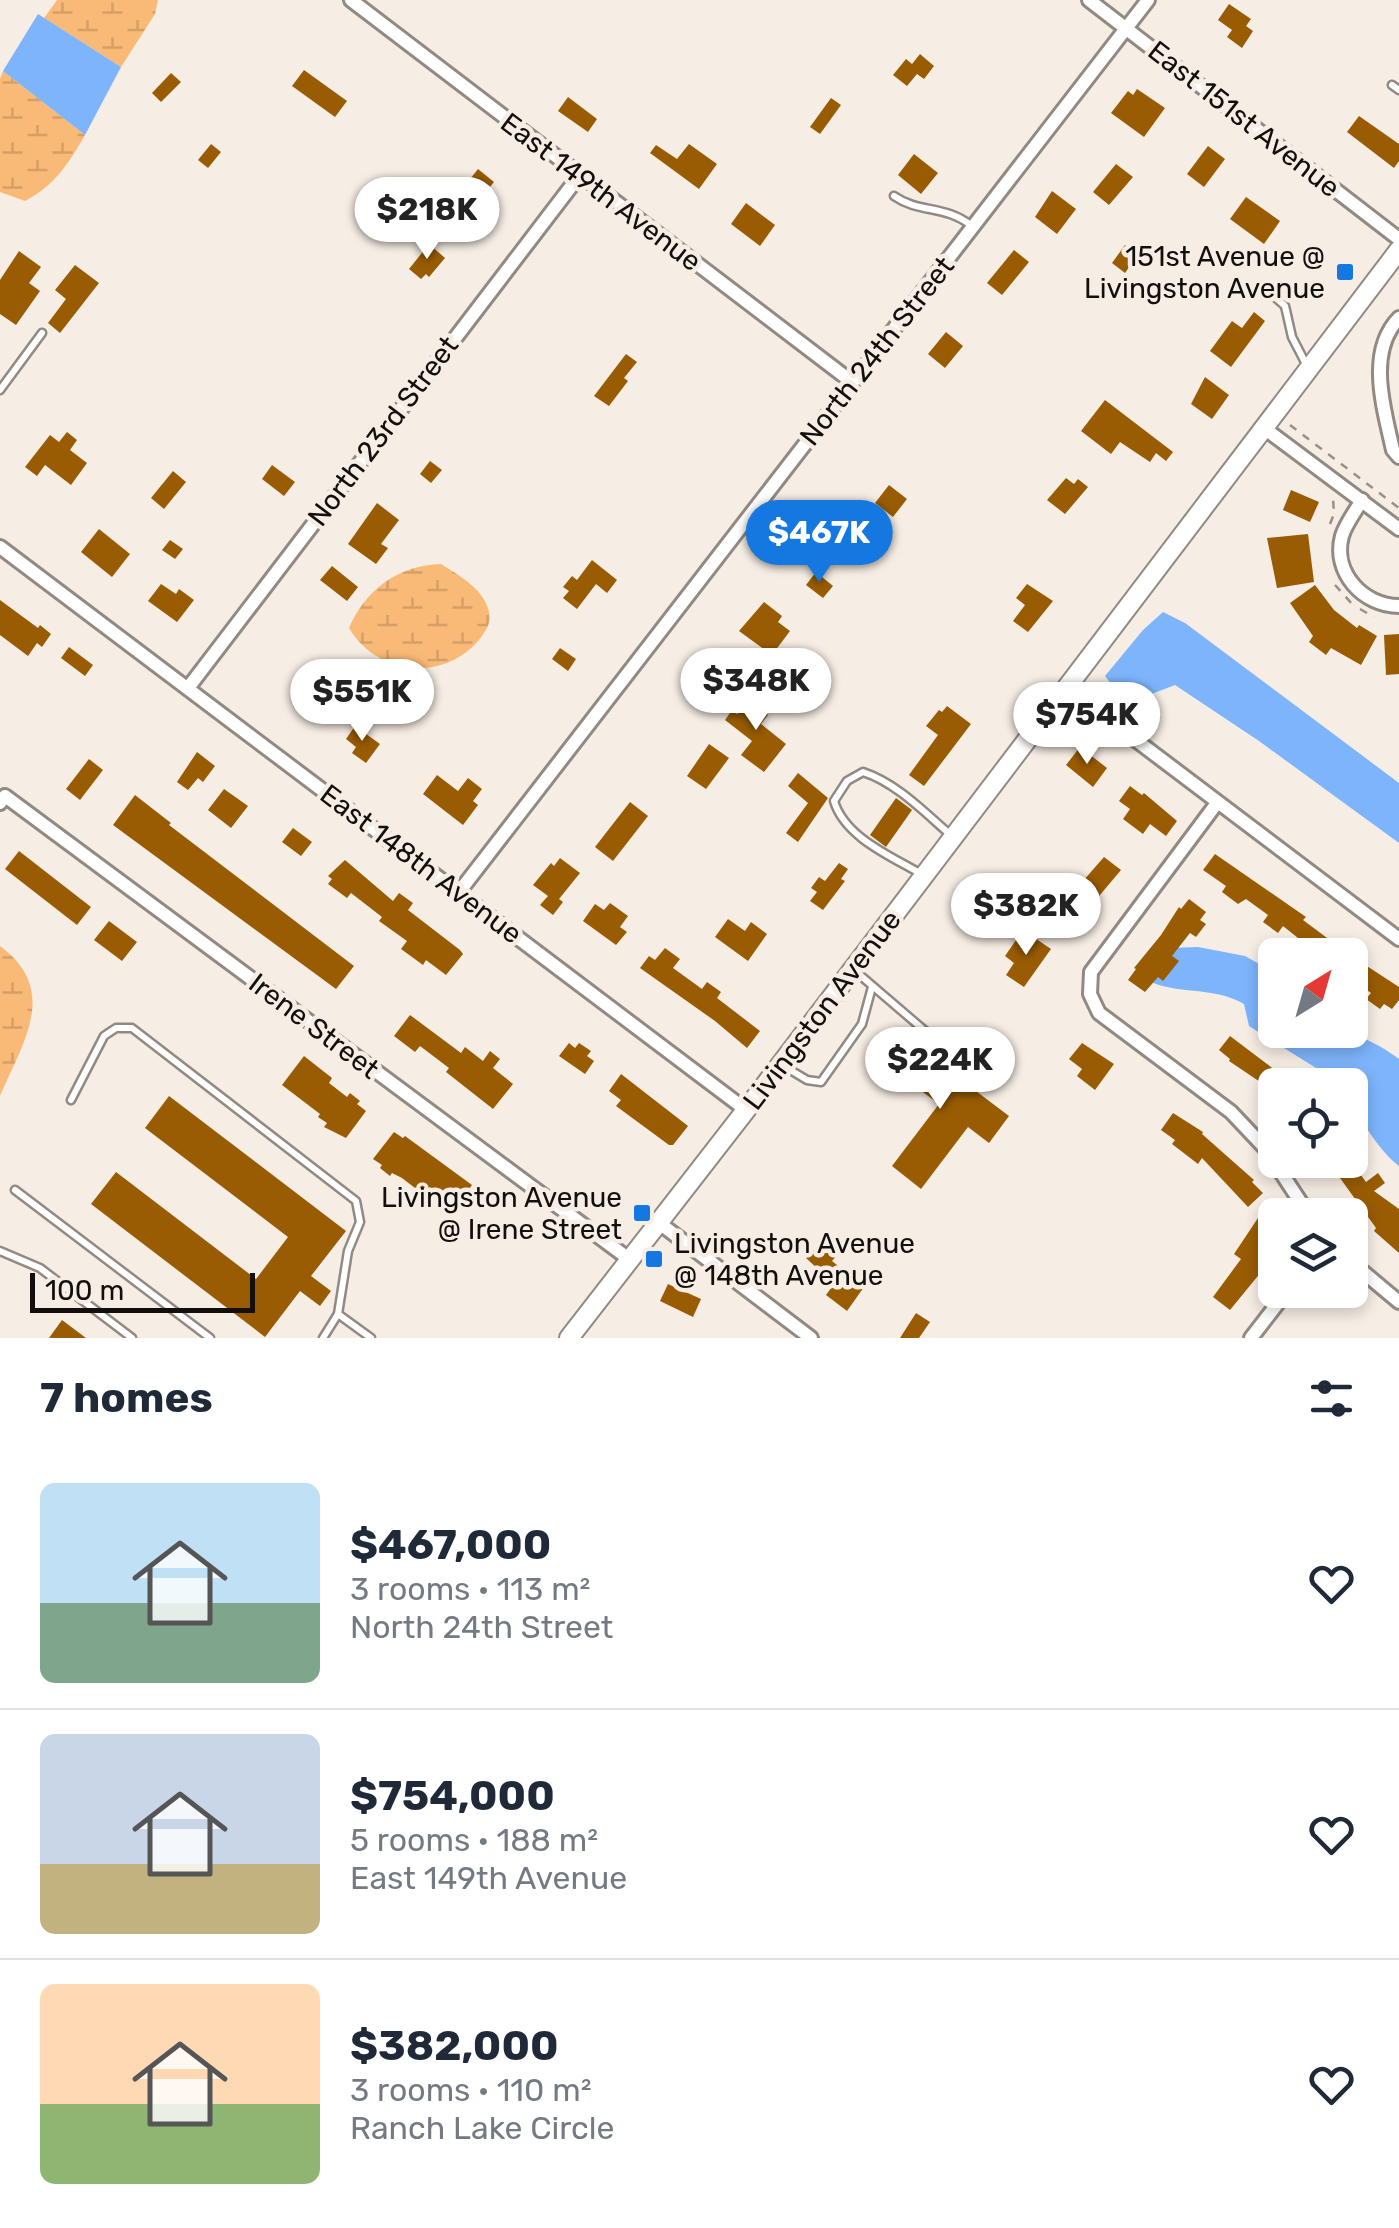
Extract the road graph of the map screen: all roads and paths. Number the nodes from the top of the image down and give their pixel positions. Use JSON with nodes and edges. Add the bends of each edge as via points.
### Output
{"nodes":[{"id":1,"x":351,"y":0,"type":"edge"},
{"id":2,"x":1089,"y":0,"type":"edge"},
{"id":3,"x":1148,"y":0,"type":"edge"},
{"id":4,"x":1126,"y":28,"type":"junction"},
{"id":5,"x":579,"y":176,"type":"junction"},
{"id":6,"x":894,"y":196,"type":"dead end"},
{"id":7,"x":973,"y":227,"type":"junction"},
{"id":8,"x":1399,"y":239,"type":"edge"},
{"id":9,"x":1399,"y":250,"type":"edge"},
{"id":10,"x":1266,"y":288,"type":"dead end"},
{"id":11,"x":1399,"y":318,"type":"edge"},
{"id":12,"x":42,"y":332,"type":"dead end"},
{"id":13,"x":1308,"y":369,"type":"junction"},
{"id":14,"x":852,"y":382,"type":"junction"},
{"id":15,"x":0,"y":390,"type":"edge"},
{"id":16,"x":1290,"y":425,"type":"dead end"},
{"id":17,"x":1264,"y":428,"type":"junction"},
{"id":18,"x":1399,"y":457,"type":"edge"},
{"id":19,"x":1362,"y":500,"type":"junction"},
{"id":20,"x":1399,"y":508,"type":"edge"},
{"id":21,"x":1399,"y":528,"type":"edge"},
{"id":22,"x":0,"y":548,"type":"edge"},
{"id":23,"x":1399,"y":606,"type":"edge"},
{"id":24,"x":188,"y":688,"type":"junction"},
{"id":25,"x":1067,"y":688,"type":"junction"},
{"id":26,"x":0,"y":802,"type":"edge"},
{"id":27,"x":1217,"y":803,"type":"junction"},
{"id":28,"x":953,"y":838,"type":"junction"},
{"id":29,"x":924,"y":875,"type":"junction"},
{"id":30,"x":459,"y":892,"type":"junction"},
{"id":31,"x":1399,"y":939,"type":"edge"},
{"id":32,"x":853,"y":969,"type":"junction"},
{"id":33,"x":872,"y":986,"type":"junction"},
{"id":34,"x":964,"y":1058,"type":"dead end"},
{"id":35,"x":781,"y":1064,"type":"junction"},
{"id":36,"x":71,"y":1100,"type":"dead end"},
{"id":37,"x":746,"y":1110,"type":"junction"},
{"id":38,"x":15,"y":1190,"type":"dead end"},
{"id":39,"x":1298,"y":1198,"type":"edge"},
{"id":40,"x":658,"y":1222,"type":"junction"},
{"id":41,"x":0,"y":1252,"type":"edge"},
{"id":42,"x":629,"y":1259,"type":"junction"},
{"id":43,"x":1368,"y":1276,"type":"edge"},
{"id":44,"x":1399,"y":1302,"type":"edge"},
{"id":45,"x":1274,"y":1308,"type":"edge"},
{"id":46,"x":338,"y":1314,"type":"junction"},
{"id":47,"x":132,"y":1338,"type":"edge"},
{"id":48,"x":210,"y":1338,"type":"edge"},
{"id":49,"x":323,"y":1338,"type":"edge"},
{"id":50,"x":371,"y":1338,"type":"edge"},
{"id":51,"x":569,"y":1338,"type":"edge"},
{"id":52,"x":812,"y":1338,"type":"edge"},
{"id":53,"x":1252,"y":1338,"type":"edge"}],
"edges":[{"from":1,"to":5,"type":"street","name":"East 149th Avenue"},
{"from":2,"to":4,"type":"street","name":"East 151st Avenue"},
{"from":3,"to":4,"type":"street","name":"North 24th Street"},
{"from":4,"to":7,"type":"street","name":"North 24th Street"},
{"from":4,"to":8,"type":"street","name":"East 151st Avenue"},
{"from":5,"to":14,"type":"street","name":"East 149th Avenue"},
{"from":5,"to":24,"type":"street","name":"North 23rd Street"},
{"from":6,"to":7,"type":"lane","via":[[957,214]]},
{"from":7,"to":14,"type":"street","name":"North 24th Street"},
{"from":9,"to":13,"type":"street","name":"Livingston Avenue"},
{"from":10,"to":13,"type":"lane","via":[[1285,306]]},
{"from":11,"to":18,"type":"street","via":[[1383,350],[1379,386]]},
{"from":12,"to":15,"type":"lane"},
{"from":13,"to":17,"type":"street","name":"Livingston Avenue"},
{"from":14,"to":30,"type":"street","name":"North 24th Street"},
{"from":16,"to":20,"type":"path"},
{"from":17,"to":19,"type":"street"},
{"from":17,"to":25,"type":"street","name":"Livingston Avenue"},
{"from":19,"to":21,"type":"street"},
{"from":19,"to":23,"type":"street","via":[[1341,539],[1343,568],[1360,593]]},
{"from":22,"to":24,"type":"street","name":"East 148th Avenue"},
{"from":24,"to":30,"type":"street","name":"East 148th Avenue"},
{"from":25,"to":27,"type":"street"},
{"from":25,"to":28,"type":"street","name":"Livingston Avenue"},
{"from":26,"to":42,"type":"street","name":"Irene Street","via":[[5,796]]},
{"from":27,"to":31,"type":"street"},
{"from":27,"to":39,"type":"street","via":[[1090,972],[1090,994],[1099,1013],[1230,1112],[1265,1148]]},
{"from":28,"to":29,"type":"street","name":"Livingston Avenue"},
{"from":28,"to":29,"type":"lane","via":[[871,774],[856,775],[838,792],[836,808],[852,830]]},
{"from":29,"to":32,"type":"street","name":"Livingston Avenue"},
{"from":30,"to":37,"type":"street","name":"East 148th Avenue"},
{"from":32,"to":33,"type":"lane"},
{"from":32,"to":35,"type":"street","name":"Livingston Avenue"},
{"from":33,"to":34,"type":"lane"},
{"from":33,"to":35,"type":"lane","via":[[862,1024],[821,1082]]},
{"from":35,"to":37,"type":"street","name":"Livingston Avenue"},
{"from":36,"to":46,"type":"lane","via":[[104,1036],[132,1028],[356,1200],[360,1222]]},
{"from":37,"to":40,"type":"street","name":"Livingston Avenue"},
{"from":38,"to":48,"type":"lane"},
{"from":40,"to":42,"type":"street","name":"Livingston Avenue"},
{"from":40,"to":52,"type":"street"},
{"from":41,"to":47,"type":"lane","via":[[40,1268]]},
{"from":42,"to":51,"type":"street","name":"Livingston Avenue"},
{"from":43,"to":44,"type":"street"},
{"from":45,"to":53,"type":"street"},
{"from":46,"to":49,"type":"lane"},
{"from":46,"to":50,"type":"lane"}]}
